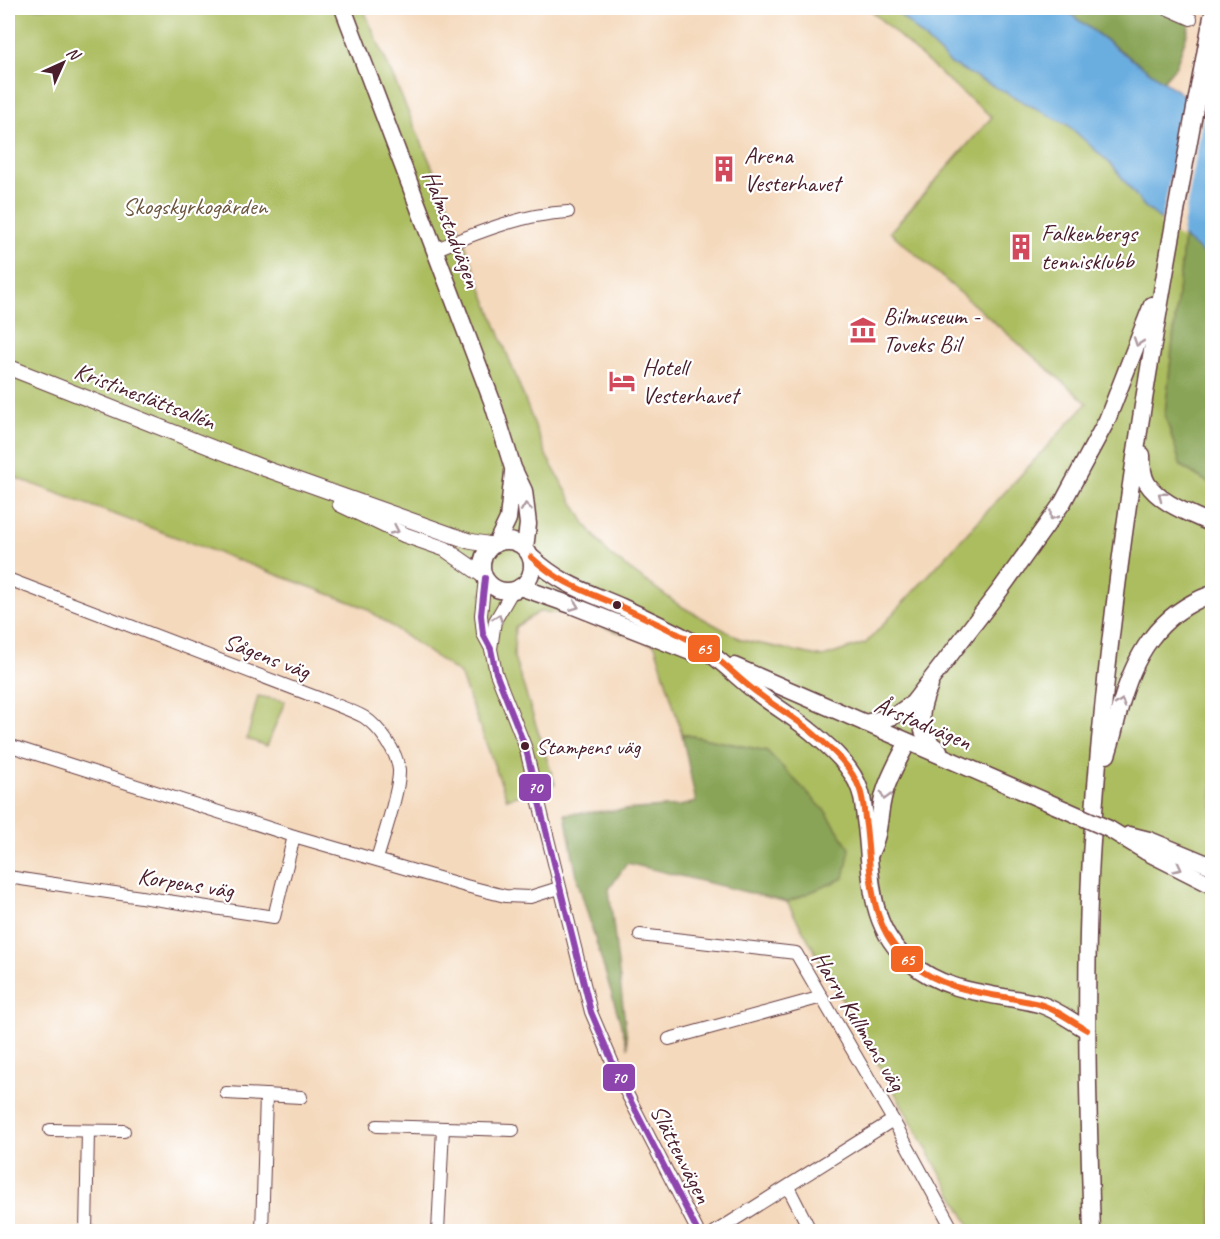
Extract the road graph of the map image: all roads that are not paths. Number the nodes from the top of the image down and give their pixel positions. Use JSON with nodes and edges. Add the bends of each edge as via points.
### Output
{"nodes":[{"id":1,"x":343,"y":8,"type":"edge"},
{"id":2,"x":1166,"y":8,"type":"edge"},
{"id":3,"x":1212,"y":17,"type":"edge"},
{"id":4,"x":1191,"y":19,"type":"dead end"},
{"id":5,"x":568,"y":212,"type":"dead end"},
{"id":6,"x":434,"y":250,"type":"junction"},
{"id":7,"x":1166,"y":259,"type":"junction"},
{"id":8,"x":8,"y":367,"type":"edge"},
{"id":9,"x":1144,"y":405,"type":"junction"},
{"id":10,"x":513,"y":468,"type":"junction"},
{"id":11,"x":266,"y":469,"type":"junction"},
{"id":12,"x":1212,"y":524,"type":"edge"},
{"id":13,"x":494,"y":544,"type":"junction"},
{"id":14,"x":528,"y":553,"type":"junction"},
{"id":15,"x":484,"y":577,"type":"junction"},
{"id":16,"x":8,"y":579,"type":"edge"},
{"id":17,"x":516,"y":589,"type":"junction"},
{"id":18,"x":1212,"y":594,"type":"edge"},
{"id":19,"x":491,"y":649,"type":"junction"},
{"id":20,"x":719,"y":659,"type":"junction"},
{"id":21,"x":937,"y":672,"type":"junction"},
{"id":22,"x":865,"y":723,"type":"junction"},
{"id":23,"x":908,"y":742,"type":"junction"},
{"id":24,"x":8,"y":745,"type":"edge"},
{"id":25,"x":965,"y":767,"type":"junction"},
{"id":26,"x":1098,"y":779,"type":"junction"},
{"id":27,"x":1109,"y":829,"type":"junction"},
{"id":28,"x":294,"y":836,"type":"junction"},
{"id":29,"x":869,"y":855,"type":"junction"},
{"id":30,"x":377,"y":859,"type":"junction"},
{"id":31,"x":1212,"y":866,"type":"edge"},
{"id":32,"x":8,"y":877,"type":"edge"},
{"id":33,"x":1212,"y":885,"type":"edge"},
{"id":34,"x":559,"y":888,"type":"junction"},
{"id":35,"x":640,"y":935,"type":"dead end"},
{"id":36,"x":822,"y":997,"type":"junction"},
{"id":37,"x":1087,"y":1030,"type":"junction"},
{"id":38,"x":669,"y":1039,"type":"dead end"},
{"id":39,"x":226,"y":1093,"type":"dead end"},
{"id":40,"x":266,"y":1095,"type":"junction"},
{"id":41,"x":301,"y":1097,"type":"dead end"},
{"id":42,"x":893,"y":1120,"type":"junction"},
{"id":43,"x":377,"y":1126,"type":"dead end"},
{"id":44,"x":443,"y":1128,"type":"junction"},
{"id":45,"x":50,"y":1130,"type":"dead end"},
{"id":46,"x":513,"y":1130,"type":"dead end"},
{"id":47,"x":88,"y":1131,"type":"junction"},
{"id":48,"x":124,"y":1131,"type":"dead end"},
{"id":49,"x":788,"y":1187,"type":"junction"},
{"id":50,"x":86,"y":1232,"type":"edge"},
{"id":51,"x":262,"y":1232,"type":"edge"},
{"id":52,"x":438,"y":1232,"type":"edge"},
{"id":53,"x":698,"y":1232,"type":"edge"},
{"id":54,"x":716,"y":1232,"type":"edge"},
{"id":55,"x":811,"y":1232,"type":"edge"},
{"id":56,"x":954,"y":1232,"type":"edge"},
{"id":57,"x":1092,"y":1232,"type":"edge"}],
"edges":[{"from":1,"to":6,"type":"main road","name":"Halmstadvägen"},
{"from":2,"to":4,"type":"street"},
{"from":3,"to":7,"type":"main road"},
{"from":5,"to":6,"type":"street","via":[[550,212],[517,221]]},
{"from":6,"to":10,"type":"main road","name":"Halmstadvägen","via":[[492,401]]},
{"from":7,"to":9,"type":"main road"},
{"from":7,"to":21,"type":"main road","one_way":true,"via":[[1121,387],[1082,468],[1030,550]]},
{"from":8,"to":11,"type":"street","name":"Kristineslättsallén"},
{"from":12,"to":9,"type":"main road","one_way":true,"via":[[1173,504],[1147,483],[1142,463]]},
{"from":9,"to":26,"type":"main road","via":[[1108,651]]},
{"from":10,"to":13,"type":"main road","name":"Halmstadvägen","via":[[508,519]]},
{"from":14,"to":10,"type":"main road","name":"Halmstadvägen","one_way":true,"via":[[524,491]]},
{"from":11,"to":13,"type":"street","name":"Kristineslättsallén","via":[[468,541]]},
{"from":11,"to":15,"type":"street","name":"Kristineslättsallén","one_way":true,"via":[[405,535],[445,549]]},
{"from":13,"to":14,"type":"main road","via":[[516,542]]},
{"from":13,"to":15,"type":"main road","via":[[482,559]]},
{"from":14,"to":17,"type":"main road","via":[[531,574]]},
{"from":14,"to":20,"type":"main road","name":"Årstadvägen","via":[[569,586],[663,627]]},
{"from":15,"to":17,"type":"main road","via":[[497,589]]},
{"from":15,"to":19,"type":"street","name":"Slättenvägen","via":[[481,615],[483,634]]},
{"from":16,"to":30,"type":"street","name":"Sågens väg","via":[[334,704],[378,728],[391,746],[399,769]]},
{"from":19,"to":17,"type":"street","name":"Slättenvägen","one_way":true,"via":[[495,621]]},
{"from":17,"to":20,"type":"main road","name":"Årstadvägen","one_way":true,"via":[[572,605]]},
{"from":26,"to":18,"type":"main road","one_way":true,"via":[[1137,659],[1164,622]]},
{"from":19,"to":34,"type":"street","name":"Slättenvägen","via":[[496,673],[525,746]]},
{"from":20,"to":22,"type":"main road","name":"Årstadvägen"},
{"from":20,"to":29,"type":"main road","via":[[759,694],[813,732],[849,770],[860,790]]},
{"from":21,"to":22,"type":"main road","via":[[904,711]]},
{"from":21,"to":25,"type":"main road","via":[[921,719],[922,733],[934,748]]},
{"from":22,"to":23,"type":"main road","name":"Årstadvägen"},
{"from":23,"to":25,"type":"main road","name":"Årstadvägen"},
{"from":23,"to":29,"type":"main road","one_way":true,"via":[[884,794],[878,838]]},
{"from":24,"to":28,"type":"street"},
{"from":25,"to":27,"type":"main road","name":"Årstadvägen","bridge":true},
{"from":26,"to":37,"type":"main road","via":[[1088,925]]},
{"from":27,"to":31,"type":"main road","name":"Årstadvägen","via":[[1149,840]]},
{"from":27,"to":33,"type":"main road","name":"Årstadvägen","one_way":true},
{"from":28,"to":30,"type":"street"},
{"from":28,"to":32,"type":"street","name":"Korpens väg","via":[[274,917]]},
{"from":29,"to":37,"type":"main road","via":[[876,912],[887,936],[911,964],[946,985],[1041,1005]]},
{"from":30,"to":34,"type":"street","via":[[505,896],[530,897]]},
{"from":34,"to":53,"type":"street","name":"Slättenvägen","via":[[591,1012],[620,1080]]},
{"from":35,"to":36,"type":"street","name":"Harry Kullmans väg","via":[[796,953]]},
{"from":36,"to":38,"type":"street"},
{"from":36,"to":42,"type":"street","name":"Harry Kullmans väg"},
{"from":37,"to":57,"type":"main road"},
{"from":39,"to":40,"type":"street"},
{"from":40,"to":41,"type":"street"},
{"from":40,"to":51,"type":"street"},
{"from":42,"to":49,"type":"street","name":"Harry Kullmans väg"},
{"from":42,"to":56,"type":"street","name":"Harry Kullmans väg"},
{"from":43,"to":44,"type":"street"},
{"from":44,"to":46,"type":"street"},
{"from":44,"to":52,"type":"street"},
{"from":45,"to":47,"type":"street"},
{"from":47,"to":48,"type":"street"},
{"from":47,"to":50,"type":"street"},
{"from":49,"to":54,"type":"street","name":"Harry Kullmans väg"},
{"from":49,"to":55,"type":"street"}]}
